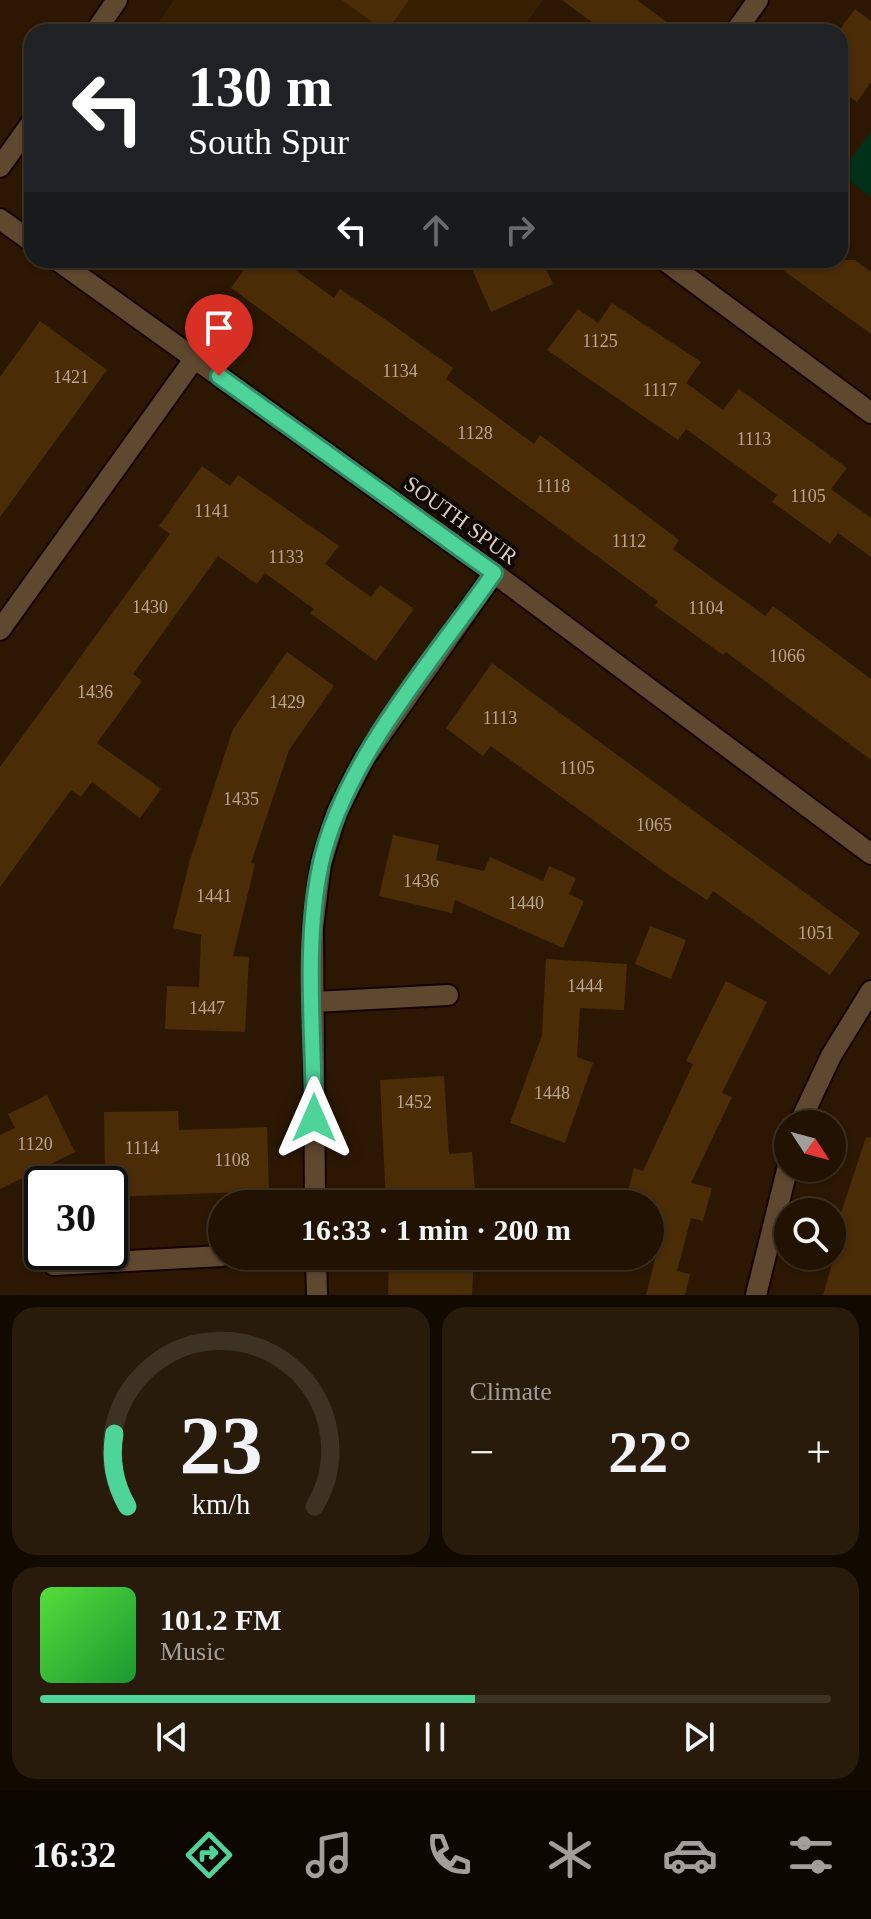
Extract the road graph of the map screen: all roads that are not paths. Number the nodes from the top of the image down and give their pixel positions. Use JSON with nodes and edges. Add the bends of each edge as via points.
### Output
{"nodes":[{"id":1,"x":117,"y":0,"type":"edge"},
{"id":2,"x":758,"y":0,"type":"edge"},
{"id":3,"x":100,"y":24,"type":"edge"},
{"id":4,"x":741,"y":24,"type":"edge"},
{"id":5,"x":24,"y":133,"type":"edge"},
{"id":6,"x":0,"y":167,"type":"edge"},
{"id":7,"x":0,"y":219,"type":"edge"},
{"id":8,"x":24,"y":236,"type":"edge"},
{"id":9,"x":68,"y":268,"type":"edge"},
{"id":10,"x":675,"y":268,"type":"edge"},
{"id":11,"x":195,"y":358,"type":"junction"},
{"id":12,"x":871,"y":413,"type":"edge"},
{"id":13,"x":494,"y":573,"type":"junction"},
{"id":14,"x":0,"y":630,"type":"edge"},
{"id":15,"x":871,"y":854,"type":"edge"},
{"id":16,"x":871,"y":991,"type":"edge"},
{"id":17,"x":448,"y":995,"type":"dead end"},
{"id":18,"x":314,"y":1002,"type":"junction"},
{"id":19,"x":806,"y":1110,"type":"edge"},
{"id":20,"x":784,"y":1182,"type":"edge"},
{"id":21,"x":315,"y":1190,"type":"edge"},
{"id":22,"x":208,"y":1257,"type":"edge"},
{"id":23,"x":128,"y":1261,"type":"edge"},
{"id":24,"x":316,"y":1270,"type":"edge"},
{"id":25,"x":317,"y":1295,"type":"edge"},
{"id":26,"x":756,"y":1295,"type":"edge"}],
"edges":[{"from":1,"to":3,"type":"street"},
{"from":2,"to":4,"type":"street"},
{"from":5,"to":6,"type":"street"},
{"from":7,"to":8,"type":"street"},
{"from":9,"to":11,"type":"street","name":"SOUTH SPUR"},
{"from":10,"to":12,"type":"street"},
{"from":11,"to":13,"type":"street","name":"SOUTH SPUR"},
{"from":11,"to":14,"type":"street"},
{"from":13,"to":15,"type":"street","name":"SOUTH SPUR"},
{"from":13,"to":18,"type":"street","via":[[364,759],[337,812],[321,864],[313,928]]},
{"from":16,"to":19,"type":"street"},
{"from":17,"to":18,"type":"street"},
{"from":18,"to":21,"type":"street"},
{"from":20,"to":26,"type":"street"},
{"from":22,"to":23,"type":"street"},
{"from":24,"to":25,"type":"street"}]}
